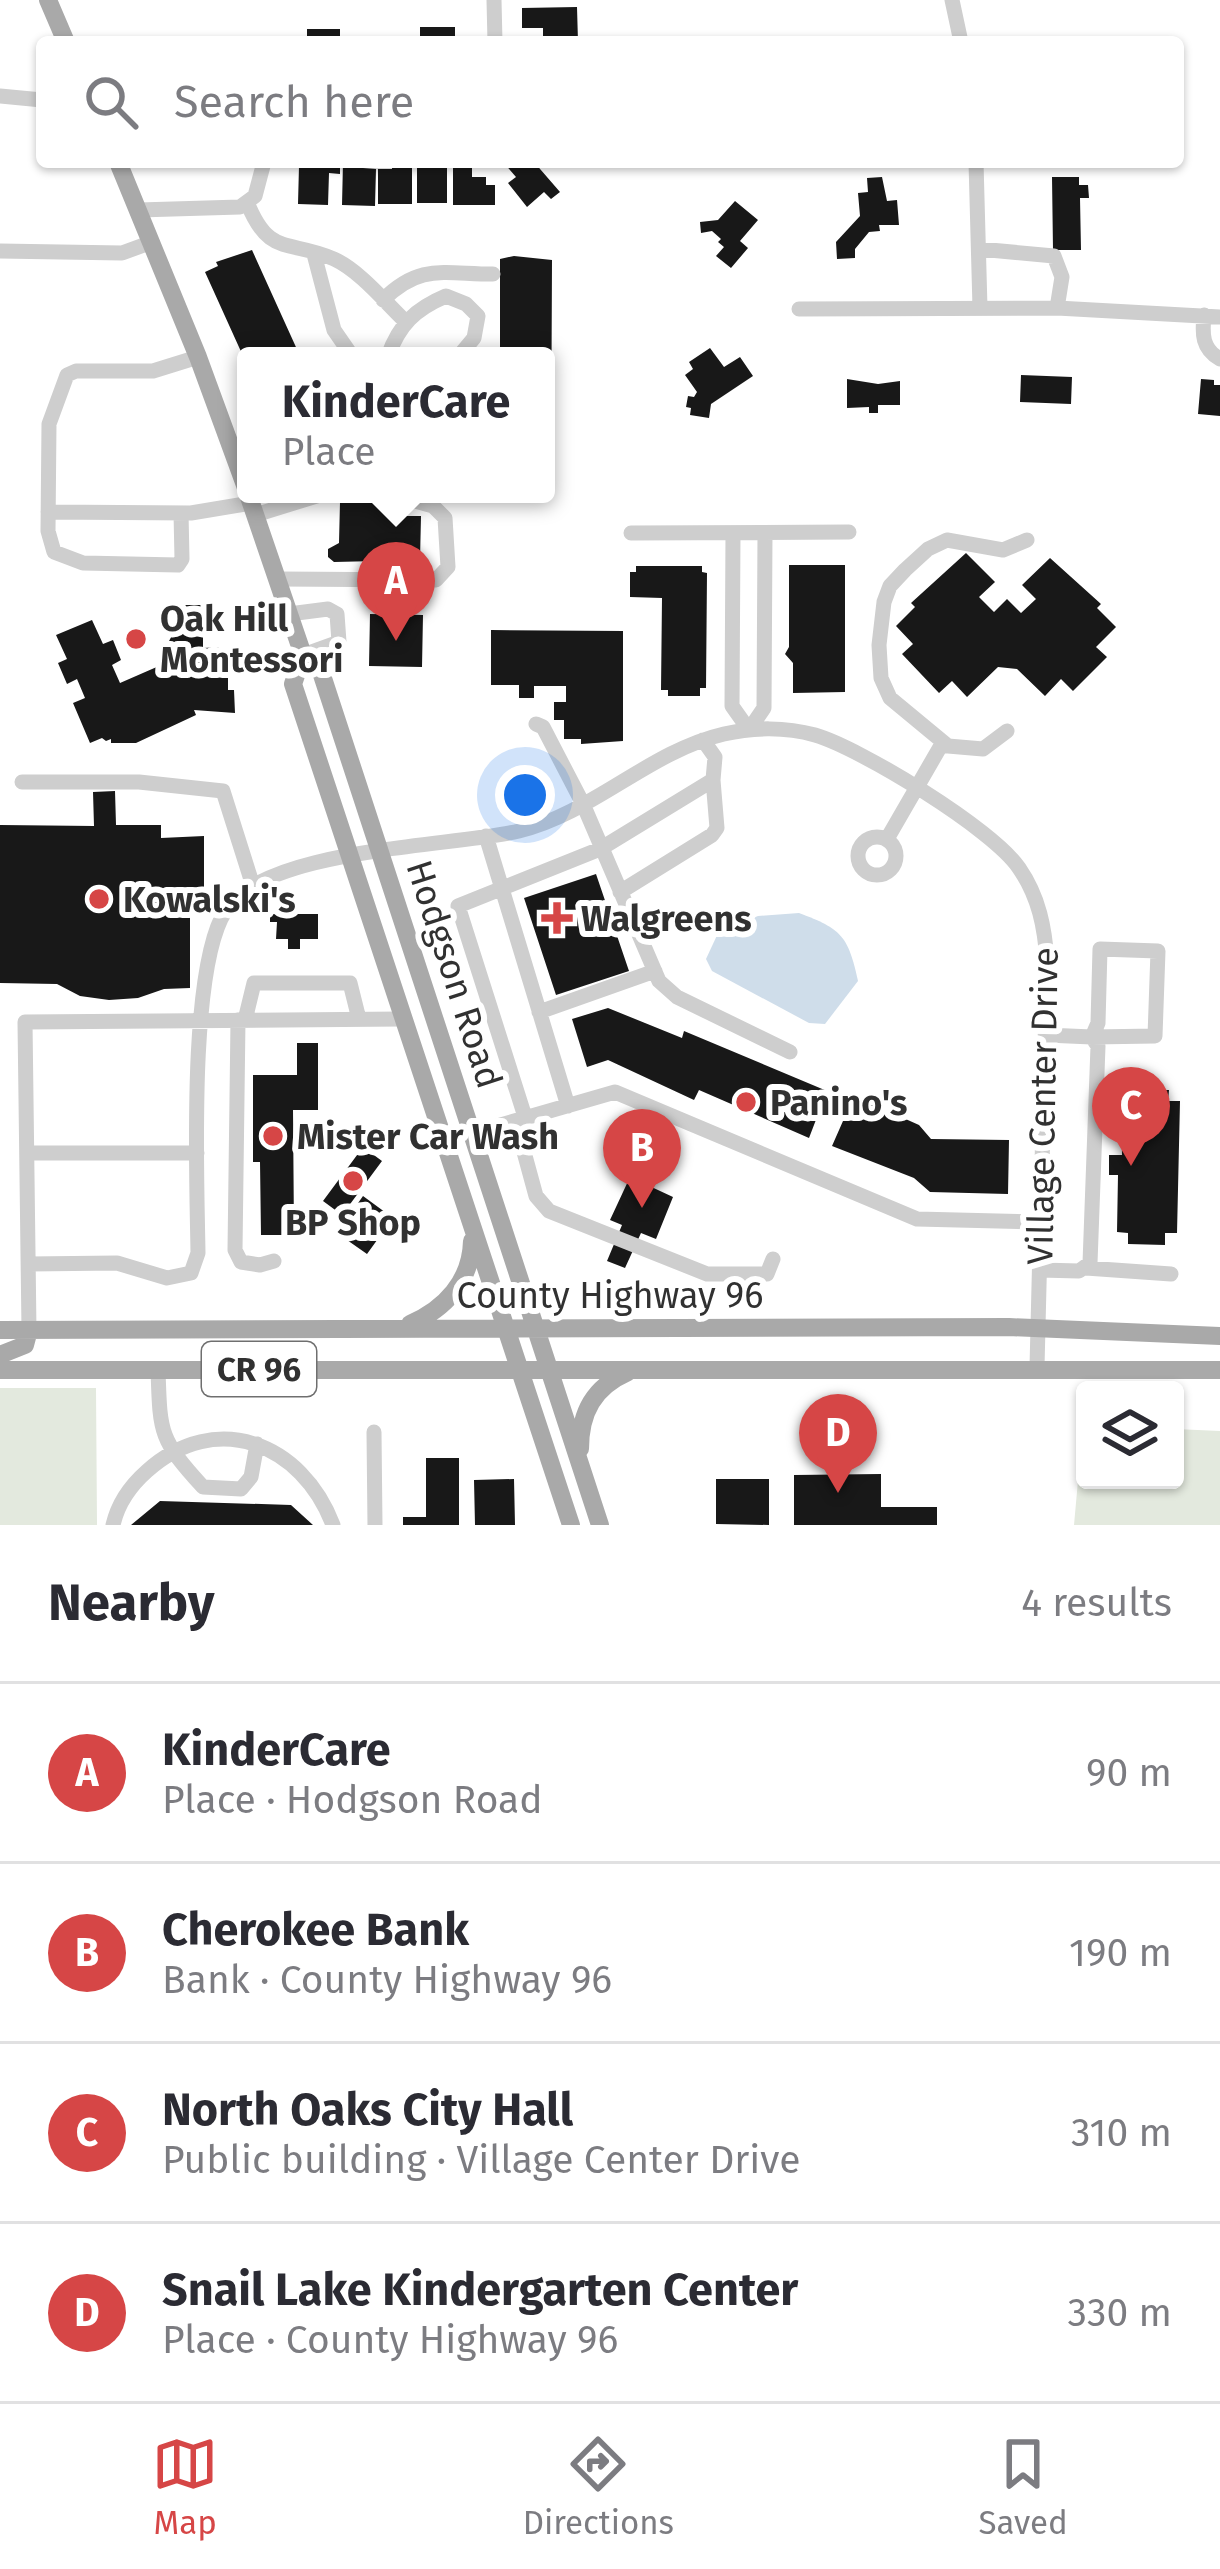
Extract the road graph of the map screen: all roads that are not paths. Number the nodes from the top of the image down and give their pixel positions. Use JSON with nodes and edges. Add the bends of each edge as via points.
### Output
{"nodes":[{"id":1,"x":48,"y":0,"type":"edge"},
{"id":2,"x":494,"y":0,"type":"edge"},
{"id":3,"x":952,"y":0,"type":"edge"},
{"id":4,"x":63,"y":36,"type":"edge"},
{"id":5,"x":495,"y":36,"type":"edge"},
{"id":6,"x":960,"y":36,"type":"edge"},
{"id":7,"x":0,"y":96,"type":"edge"},
{"id":8,"x":36,"y":99,"type":"edge"},
{"id":9,"x":121,"y":168,"type":"edge"},
{"id":10,"x":263,"y":168,"type":"edge"},
{"id":11,"x":976,"y":168,"type":"edge"},
{"id":12,"x":247,"y":202,"type":"junction"},
{"id":13,"x":139,"y":210,"type":"junction"},
{"id":14,"x":152,"y":242,"type":"junction"},
{"id":15,"x":980,"y":250,"type":"junction"},
{"id":16,"x":0,"y":251,"type":"edge"},
{"id":17,"x":314,"y":254,"type":"junction"},
{"id":18,"x":493,"y":274,"type":"dead end"},
{"id":19,"x":383,"y":300,"type":"junction"},
{"id":20,"x":799,"y":308,"type":"dead end"},
{"id":21,"x":980,"y":308,"type":"junction"},
{"id":22,"x":1057,"y":308,"type":"junction"},
{"id":23,"x":1212,"y":316,"type":"edge"},
{"id":24,"x":405,"y":321,"type":"junction"},
{"id":25,"x":346,"y":347,"type":"edge"},
{"id":26,"x":391,"y":347,"type":"edge"},
{"id":27,"x":466,"y":347,"type":"edge"},
{"id":28,"x":198,"y":357,"type":"junction"},
{"id":29,"x":1220,"y":358,"type":"edge"},
{"id":30,"x":237,"y":464,"type":"edge"},
{"id":31,"x":242,"y":503,"type":"edge"},
{"id":32,"x":251,"y":503,"type":"edge"},
{"id":33,"x":422,"y":503,"type":"edge"},
{"id":34,"x":48,"y":512,"type":"junction"},
{"id":35,"x":181,"y":513,"type":"junction"},
{"id":36,"x":849,"y":532,"type":"dead end"},
{"id":37,"x":631,"y":533,"type":"dead end"},
{"id":38,"x":733,"y":533,"type":"junction"},
{"id":39,"x":765,"y":533,"type":"junction"},
{"id":40,"x":1027,"y":540,"type":"dead end"},
{"id":41,"x":278,"y":579,"type":"junction"},
{"id":42,"x":289,"y":614,"type":"junction"},
{"id":43,"x":302,"y":655,"type":"junction"},
{"id":44,"x":536,"y":724,"type":"dead end"},
{"id":45,"x":749,"y":730,"type":"junction"},
{"id":46,"x":1007,"y":730,"type":"dead end"},
{"id":47,"x":703,"y":740,"type":"junction"},
{"id":48,"x":943,"y":742,"type":"junction"},
{"id":49,"x":713,"y":780,"type":"junction"},
{"id":50,"x":22,"y":782,"type":"dead end"},
{"id":51,"x":916,"y":789,"type":"junction"},
{"id":52,"x":583,"y":805,"type":"junction"},
{"id":53,"x":486,"y":836,"type":"junction"},
{"id":54,"x":887,"y":839,"type":"dead end"},
{"id":55,"x":601,"y":849,"type":"junction"},
{"id":56,"x":379,"y":851,"type":"junction"},
{"id":57,"x":348,"y":856,"type":"junction"},
{"id":58,"x":254,"y":886,"type":"junction"},
{"id":59,"x":501,"y":889,"type":"junction"},
{"id":60,"x":620,"y":892,"type":"junction"},
{"id":61,"x":655,"y":971,"type":"junction"},
{"id":62,"x":539,"y":1012,"type":"junction"},
{"id":63,"x":359,"y":1019,"type":"junction"},
{"id":64,"x":402,"y":1019,"type":"junction"},
{"id":65,"x":201,"y":1020,"type":"junction"},
{"id":66,"x":241,"y":1020,"type":"junction"},
{"id":67,"x":1046,"y":1035,"type":"junction"},
{"id":68,"x":1092,"y":1036,"type":"junction"},
{"id":69,"x":790,"y":1052,"type":"dead end"},
{"id":70,"x":568,"y":1106,"type":"junction"},
{"id":71,"x":526,"y":1120,"type":"junction"},
{"id":72,"x":472,"y":1133,"type":"junction"},
{"id":73,"x":524,"y":1152,"type":"dead end"},
{"id":74,"x":27,"y":1153,"type":"junction"},
{"id":75,"x":197,"y":1153,"type":"junction"},
{"id":76,"x":1041,"y":1222,"type":"junction"},
{"id":77,"x":472,"y":1231,"type":"junction"},
{"id":78,"x":773,"y":1259,"type":"dead end"},
{"id":79,"x":274,"y":1261,"type":"dead end"},
{"id":80,"x":29,"y":1264,"type":"junction"},
{"id":81,"x":1085,"y":1268,"type":"junction"},
{"id":82,"x":1040,"y":1270,"type":"junction"},
{"id":83,"x":1172,"y":1274,"type":"dead end"},
{"id":84,"x":396,"y":1328,"type":"junction"},
{"id":85,"x":1039,"y":1328,"type":"junction"},
{"id":86,"x":507,"y":1329,"type":"junction"},
{"id":87,"x":536,"y":1329,"type":"junction"},
{"id":88,"x":0,"y":1330,"type":"edge"},
{"id":89,"x":29,"y":1330,"type":"junction"},
{"id":90,"x":1220,"y":1336,"type":"edge"},
{"id":91,"x":0,"y":1355,"type":"edge"},
{"id":92,"x":1037,"y":1367,"type":"junction"},
{"id":93,"x":158,"y":1369,"type":"junction"},
{"id":94,"x":551,"y":1369,"type":"junction"},
{"id":95,"x":634,"y":1369,"type":"junction"},
{"id":96,"x":0,"y":1370,"type":"edge"},
{"id":97,"x":519,"y":1370,"type":"junction"},
{"id":98,"x":1220,"y":1370,"type":"edge"},
{"id":99,"x":374,"y":1432,"type":"dead end"},
{"id":100,"x":257,"y":1444,"type":"junction"},
{"id":101,"x":170,"y":1451,"type":"junction"},
{"id":102,"x":580,"y":1466,"type":"junction"},
{"id":103,"x":113,"y":1525,"type":"edge"},
{"id":104,"x":333,"y":1525,"type":"edge"},
{"id":105,"x":375,"y":1525,"type":"edge"},
{"id":106,"x":571,"y":1525,"type":"edge"},
{"id":107,"x":600,"y":1525,"type":"edge"}],
"edges":[{"from":1,"to":4,"type":"main road"},
{"from":2,"to":5,"type":"street"},
{"from":3,"to":6,"type":"street"},
{"from":7,"to":8,"type":"street"},
{"from":9,"to":13,"type":"main road","name":"Hodgson Road"},
{"from":10,"to":12,"type":"street"},
{"from":11,"to":15,"type":"street"},
{"from":12,"to":13,"type":"street"},
{"from":12,"to":17,"type":"street","via":[[258,231]]},
{"from":13,"to":14,"type":"main road","name":"Hodgson Road"},
{"from":14,"to":16,"type":"street","via":[[122,253]]},
{"from":14,"to":28,"type":"main road","name":"Hodgson Road"},
{"from":15,"to":21,"type":"street"},
{"from":15,"to":22,"type":"street","via":[[1054,256],[1062,277]]},
{"from":17,"to":19,"type":"street","via":[[337,260]]},
{"from":17,"to":25,"type":"street"},
{"from":18,"to":19,"type":"street","via":[[418,274]]},
{"from":19,"to":24,"type":"street"},
{"from":20,"to":21,"type":"street"},
{"from":21,"to":22,"type":"street"},
{"from":22,"to":23,"type":"street"},
{"from":23,"to":29,"type":"street","via":[[1202,335]]},
{"from":24,"to":26,"type":"street"},
{"from":24,"to":27,"type":"street","via":[[446,296],[466,304],[478,316]]},
{"from":28,"to":30,"type":"main road","name":"Hodgson Road"},
{"from":28,"to":34,"type":"street","via":[[154,370],[67,375],[49,424]]},
{"from":31,"to":35,"type":"street"},
{"from":32,"to":41,"type":"main road","name":"Hodgson Road"},
{"from":33,"to":41,"type":"street","via":[[445,518],[448,568],[436,580]]},
{"from":34,"to":35,"type":"street"},
{"from":34,"to":35,"type":"street","via":[[54,552],[83,563],[178,565]]},
{"from":36,"to":39,"type":"street"},
{"from":37,"to":38,"type":"street"},
{"from":38,"to":39,"type":"street"},
{"from":38,"to":45,"type":"street","via":[[732,706]]},
{"from":39,"to":45,"type":"street","via":[[764,708]]},
{"from":40,"to":48,"type":"street","via":[[1003,550],[947,540],[890,586],[881,678],[890,698]]},
{"from":41,"to":42,"type":"main road","name":"Hodgson Road"},
{"from":42,"to":43,"type":"main road","name":"Hodgson Road"},
{"from":42,"to":43,"type":"street","via":[[337,614],[339,642]]},
{"from":43,"to":56,"type":"main road","name":"Hodgson Road","via":[[321,672]]},
{"from":43,"to":57,"type":"main road","name":"Hodgson Road","via":[[293,684]]},
{"from":44,"to":52,"type":"street"},
{"from":45,"to":47,"type":"street","name":"Village Center Drive"},
{"from":45,"to":51,"type":"street","name":"Village Center Drive","via":[[822,737]]},
{"from":46,"to":48,"type":"street","via":[[982,749]]},
{"from":47,"to":49,"type":"street","via":[[715,757]]},
{"from":47,"to":52,"type":"street","name":"Village Center Drive"},
{"from":48,"to":51,"type":"street"},
{"from":49,"to":55,"type":"street"},
{"from":49,"to":60,"type":"street","via":[[712,836]]},
{"from":50,"to":58,"type":"street","via":[[223,791]]},
{"from":51,"to":54,"type":"street"},
{"from":51,"to":67,"type":"street","name":"Village Center Drive","via":[[987,833],[1030,886],[1046,934]]},
{"from":52,"to":53,"type":"street","name":"Village Center Drive"},
{"from":52,"to":55,"type":"street"},
{"from":53,"to":56,"type":"street","name":"Village Center Drive"},
{"from":53,"to":59,"type":"street"},
{"from":55,"to":59,"type":"street"},
{"from":55,"to":60,"type":"street"},
{"from":56,"to":57,"type":"street","name":"Village Center Drive"},
{"from":56,"to":72,"type":"main road","name":"Hodgson Road"},
{"from":57,"to":58,"type":"street","name":"Village Center Drive"},
{"from":57,"to":64,"type":"main road","name":"Hodgson Road"},
{"from":58,"to":65,"type":"street","via":[[221,919]]},
{"from":59,"to":62,"type":"street"},
{"from":59,"to":71,"type":"street","via":[[458,907]]},
{"from":60,"to":61,"type":"street"},
{"from":61,"to":62,"type":"street"},
{"from":61,"to":69,"type":"street","via":[[677,997]]},
{"from":62,"to":70,"type":"street"},
{"from":63,"to":64,"type":"street"},
{"from":63,"to":66,"type":"street"},
{"from":63,"to":66,"type":"street","via":[[345,981],[254,983]]},
{"from":64,"to":77,"type":"main road","name":"Hodgson Road"},
{"from":65,"to":66,"type":"street"},
{"from":65,"to":74,"type":"street","via":[[25,1022]]},
{"from":65,"to":75,"type":"street"},
{"from":66,"to":79,"type":"street","via":[[235,1250],[241,1262]]},
{"from":67,"to":68,"type":"street"},
{"from":67,"to":76,"type":"street","name":"Village Center Drive"},
{"from":68,"to":68,"type":"street","via":[[1155,1036],[1158,951],[1100,949]]},
{"from":68,"to":81,"type":"street","via":[[1093,1232]]},
{"from":70,"to":71,"type":"street"},
{"from":70,"to":76,"type":"street","via":[[615,1092],[917,1219]]},
{"from":71,"to":72,"type":"street"},
{"from":72,"to":87,"type":"main road","name":"Hodgson Road"},
{"from":73,"to":78,"type":"street","via":[[536,1196],[549,1211],[707,1274],[766,1274]]},
{"from":74,"to":75,"type":"street"},
{"from":74,"to":80,"type":"street"},
{"from":75,"to":80,"type":"street","via":[[191,1273],[167,1278],[117,1263]]},
{"from":76,"to":82,"type":"street","name":"Village Center Drive"},
{"from":77,"to":84,"type":"main road","via":[[467,1269],[451,1298]]},
{"from":77,"to":86,"type":"main road","name":"Hodgson Road"},
{"from":80,"to":89,"type":"street"},
{"from":81,"to":82,"type":"street"},
{"from":81,"to":83,"type":"street"},
{"from":82,"to":85,"type":"street","name":"Village Center Drive"},
{"from":84,"to":86,"type":"main road","name":"County Highway 96","number":"CR 96"},
{"from":84,"to":89,"type":"main road","name":"County Highway 96","number":"CR 96"},
{"from":85,"to":87,"type":"main road","name":"County Highway 96","number":"CR 96"},
{"from":85,"to":90,"type":"main road","name":"County Highway 96","number":"CR 96"},
{"from":85,"to":92,"type":"street","name":"Village Center Drive"},
{"from":86,"to":87,"type":"main road","name":"County Highway 96","number":"CR 96"},
{"from":86,"to":97,"type":"main road","name":"Hodgson Road"},
{"from":87,"to":94,"type":"main road","name":"Hodgson Road"},
{"from":88,"to":89,"type":"main road","name":"County Highway 96","number":"CR 96"},
{"from":89,"to":91,"type":"main road","via":[[25,1346]]},
{"from":92,"to":95,"type":"main road","name":"County Highway 96","number":"CR 96"},
{"from":92,"to":98,"type":"main road","name":"County Highway 96","number":"CR 96"},
{"from":93,"to":96,"type":"main road","name":"County Highway 96","number":"CR 96"},
{"from":93,"to":97,"type":"main road","name":"County Highway 96","number":"CR 96"},
{"from":93,"to":101,"type":"street","via":[[161,1432]]},
{"from":94,"to":95,"type":"main road","name":"County Highway 96","number":"CR 96"},
{"from":94,"to":97,"type":"main road","name":"County Highway 96","number":"CR 96"},
{"from":94,"to":102,"type":"main road","name":"Hodgson Road"},
{"from":95,"to":102,"type":"main road","via":[[604,1386],[585,1411]]},
{"from":97,"to":106,"type":"main road","name":"Hodgson Road"},
{"from":99,"to":105,"type":"street"},
{"from":100,"to":101,"type":"street","via":[[202,1440]]},
{"from":100,"to":101,"type":"street","via":[[241,1489],[203,1487]]},
{"from":100,"to":104,"type":"street","via":[[309,1480]]},
{"from":101,"to":103,"type":"street","via":[[138,1479]]},
{"from":102,"to":107,"type":"main road","name":"Hodgson Road"}]}
